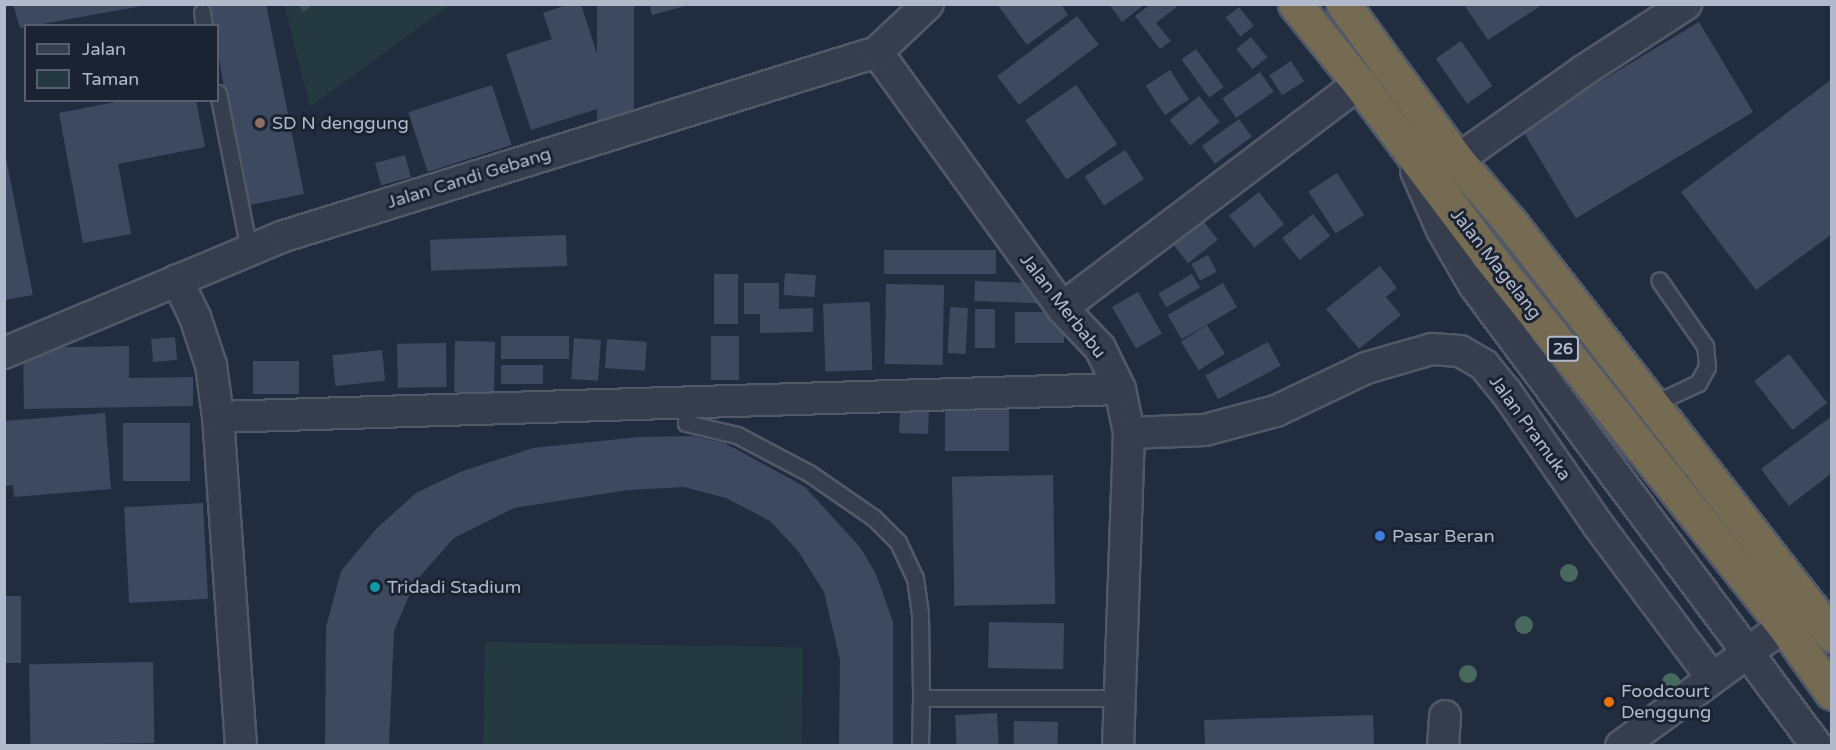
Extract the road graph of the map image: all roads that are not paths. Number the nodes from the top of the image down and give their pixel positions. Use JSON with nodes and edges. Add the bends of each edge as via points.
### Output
{"nodes":[{"id":1,"x":928,"y":4,"type":"edge"},
{"id":2,"x":1295,"y":4,"type":"edge"},
{"id":3,"x":1343,"y":4,"type":"edge"},
{"id":4,"x":1686,"y":4,"type":"edge"},
{"id":5,"x":877,"y":52,"type":"junction"},
{"id":6,"x":1359,"y":84,"type":"junction"},
{"id":7,"x":219,"y":98,"type":"edge"},
{"id":8,"x":1407,"y":151,"type":"junction"},
{"id":9,"x":1457,"y":160,"type":"junction"},
{"id":10,"x":249,"y":250,"type":"junction"},
{"id":11,"x":177,"y":280,"type":"junction"},
{"id":12,"x":1659,"y":280,"type":"dead end"},
{"id":13,"x":1062,"y":309,"type":"junction"},
{"id":14,"x":4,"y":352,"type":"edge"},
{"id":15,"x":1120,"y":390,"type":"junction"},
{"id":16,"x":687,"y":402,"type":"junction"},
{"id":17,"x":1653,"y":404,"type":"junction"},
{"id":18,"x":218,"y":417,"type":"junction"},
{"id":19,"x":1129,"y":434,"type":"junction"},
{"id":20,"x":1784,"y":626,"type":"junction"},
{"id":21,"x":1832,"y":635,"type":"edge"},
{"id":22,"x":1745,"y":652,"type":"junction"},
{"id":23,"x":1712,"y":678,"type":"junction"},
{"id":24,"x":1832,"y":693,"type":"edge"},
{"id":25,"x":921,"y":698,"type":"junction"},
{"id":26,"x":1120,"y":698,"type":"junction"},
{"id":27,"x":1445,"y":716,"type":"dead end"},
{"id":28,"x":241,"y":746,"type":"edge"},
{"id":29,"x":920,"y":746,"type":"edge"},
{"id":30,"x":1118,"y":746,"type":"edge"},
{"id":31,"x":1443,"y":746,"type":"edge"},
{"id":32,"x":1621,"y":746,"type":"edge"},
{"id":33,"x":1817,"y":746,"type":"edge"}],
"edges":[{"from":1,"to":5,"type":"street","name":"Jalan Candi Gebang"},
{"from":2,"to":6,"type":"highway","name":"Jalan Magelang","number":"26"},
{"from":3,"to":9,"type":"highway","name":"Jalan Magelang","number":"26"},
{"from":4,"to":9,"type":"street"},
{"from":5,"to":10,"type":"street","name":"Jalan Candi Gebang"},
{"from":5,"to":13,"type":"street","name":"Jalan Merbabu"},
{"from":6,"to":8,"type":"highway","name":"Jalan Magelang","number":"26"},
{"from":6,"to":13,"type":"street"},
{"from":7,"to":10,"type":"lane"},
{"from":8,"to":20,"type":"highway","name":"Jalan Magelang","number":"26"},
{"from":8,"to":22,"type":"street","via":[[1442,230],[1474,285]]},
{"from":9,"to":17,"type":"highway","name":"Jalan Magelang","number":"26"},
{"from":10,"to":11,"type":"street","name":"Jalan Candi Gebang"},
{"from":11,"to":14,"type":"street","name":"Jalan Candi Gebang"},
{"from":11,"to":18,"type":"street","via":[[195,316],[211,365]]},
{"from":12,"to":17,"type":"lane","via":[[1706,346],[1707,367],[1698,383]]},
{"from":13,"to":15,"type":"street","name":"Jalan Merbabu","via":[[1100,348]]},
{"from":15,"to":16,"type":"street"},
{"from":15,"to":19,"type":"street","name":"Jalan Merbabu"},
{"from":16,"to":18,"type":"street"},
{"from":16,"to":25,"type":"lane","via":[[686,423],[737,435],[809,473],[874,518],[898,542],[915,578],[920,614]]},
{"from":17,"to":21,"type":"highway","name":"Jalan Magelang","number":"26"},
{"from":18,"to":28,"type":"street"},
{"from":19,"to":23,"type":"street","name":"Jalan Pramuka","via":[[1205,430],[1276,411],[1366,368],[1432,349],[1460,351],[1484,365],[1507,393],[1598,525]]},
{"from":19,"to":26,"type":"street","name":"Jalan Merbabu"},
{"from":20,"to":22,"type":"street"},
{"from":20,"to":24,"type":"highway","name":"Jalan Magelang","number":"26"},
{"from":22,"to":23,"type":"street"},
{"from":22,"to":33,"type":"street"},
{"from":23,"to":32,"type":"street"},
{"from":25,"to":26,"type":"lane"},
{"from":25,"to":29,"type":"lane"},
{"from":26,"to":30,"type":"street","name":"Jalan Merbabu"},
{"from":27,"to":31,"type":"street"}]}
